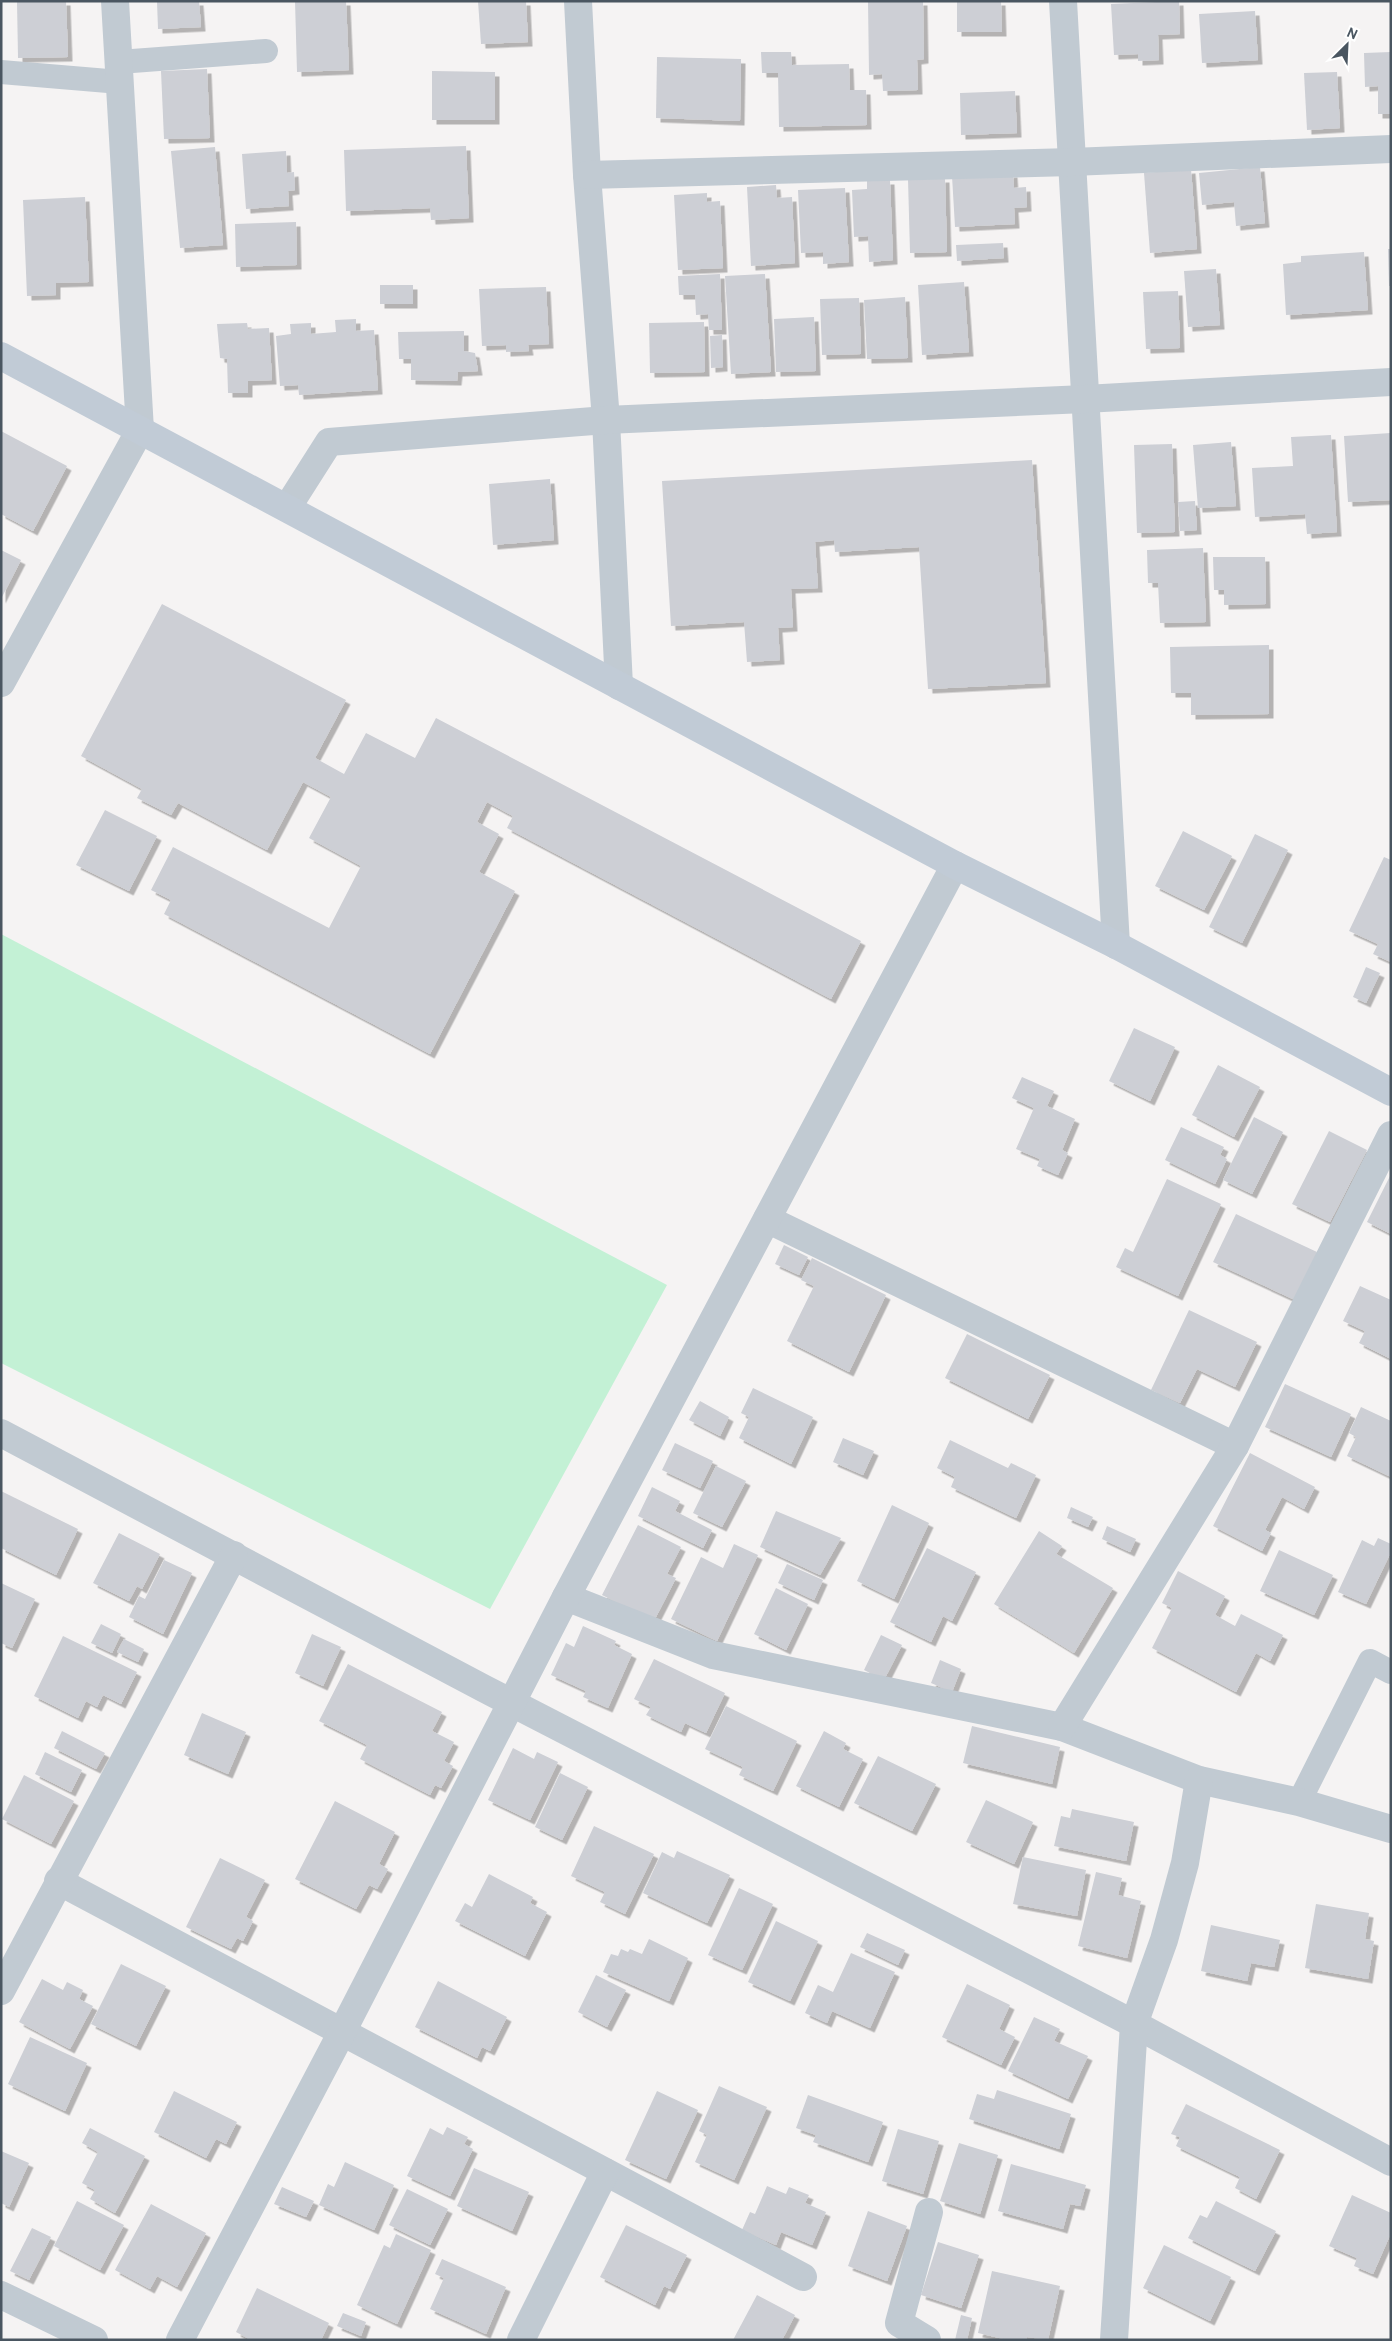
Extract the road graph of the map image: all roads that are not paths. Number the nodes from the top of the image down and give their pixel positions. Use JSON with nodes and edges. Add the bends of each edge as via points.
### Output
{"nodes":[{"id":1,"x":115,"y":1,"type":"edge"},
{"id":2,"x":578,"y":1,"type":"edge"},
{"id":3,"x":1063,"y":1,"type":"edge"},
{"id":4,"x":266,"y":51,"type":"dead end"},
{"id":5,"x":1,"y":72,"type":"edge"},
{"id":6,"x":120,"y":72,"type":"junction"},
{"id":7,"x":1391,"y":149,"type":"edge"},
{"id":8,"x":1072,"y":162,"type":"junction"},
{"id":9,"x":586,"y":175,"type":"junction"},
{"id":10,"x":1,"y":356,"type":"edge"},
{"id":11,"x":1391,"y":382,"type":"edge"},
{"id":12,"x":1085,"y":399,"type":"junction"},
{"id":13,"x":606,"y":420,"type":"junction"},
{"id":14,"x":140,"y":430,"type":"junction"},
{"id":15,"x":287,"y":508,"type":"junction"},
{"id":16,"x":1,"y":684,"type":"edge"},
{"id":17,"x":619,"y":686,"type":"junction"},
{"id":18,"x":955,"y":865,"type":"junction"},
{"id":19,"x":1116,"y":945,"type":"junction"},
{"id":20,"x":1391,"y":1092,"type":"edge"},
{"id":21,"x":1391,"y":1135,"type":"edge"},
{"id":22,"x":768,"y":1219,"type":"junction"},
{"id":23,"x":1,"y":1432,"type":"edge"},
{"id":24,"x":1235,"y":1446,"type":"junction"},
{"id":25,"x":234,"y":1555,"type":"junction"},
{"id":26,"x":566,"y":1597,"type":"junction"},
{"id":27,"x":1391,"y":1672,"type":"edge"},
{"id":28,"x":512,"y":1703,"type":"junction"},
{"id":29,"x":1062,"y":1727,"type":"junction"},
{"id":30,"x":1199,"y":1780,"type":"junction"},
{"id":31,"x":1299,"y":1802,"type":"junction"},
{"id":32,"x":1391,"y":1829,"type":"edge"},
{"id":33,"x":58,"y":1881,"type":"junction"},
{"id":34,"x":1,"y":1991,"type":"edge"},
{"id":35,"x":1134,"y":2024,"type":"junction"},
{"id":36,"x":342,"y":2032,"type":"junction"},
{"id":37,"x":1391,"y":2162,"type":"edge"},
{"id":38,"x":605,"y":2172,"type":"junction"},
{"id":39,"x":929,"y":2212,"type":"dead end"},
{"id":40,"x":804,"y":2277,"type":"dead end"},
{"id":41,"x":1,"y":2295,"type":"edge"},
{"id":42,"x":94,"y":2340,"type":"edge"},
{"id":43,"x":180,"y":2340,"type":"edge"},
{"id":44,"x":521,"y":2340,"type":"edge"},
{"id":45,"x":927,"y":2340,"type":"edge"},
{"id":46,"x":1114,"y":2340,"type":"edge"}],
"edges":[{"from":1,"to":6,"type":"street"},
{"from":2,"to":9,"type":"street"},
{"from":3,"to":8,"type":"street"},
{"from":4,"to":6,"type":"lane"},
{"from":5,"to":6,"type":"lane"},
{"from":6,"to":14,"type":"street"},
{"from":7,"to":8,"type":"street"},
{"from":8,"to":9,"type":"street"},
{"from":8,"to":12,"type":"street"},
{"from":9,"to":13,"type":"street"},
{"from":10,"to":14,"type":"street"},
{"from":11,"to":12,"type":"street"},
{"from":12,"to":13,"type":"street"},
{"from":12,"to":19,"type":"street"},
{"from":13,"to":15,"type":"street","via":[[329,442]]},
{"from":13,"to":17,"type":"street"},
{"from":14,"to":15,"type":"street"},
{"from":14,"to":16,"type":"street"},
{"from":15,"to":17,"type":"street"},
{"from":17,"to":18,"type":"street"},
{"from":18,"to":19,"type":"street"},
{"from":18,"to":22,"type":"street"},
{"from":19,"to":20,"type":"street"},
{"from":21,"to":24,"type":"street"},
{"from":22,"to":24,"type":"street"},
{"from":22,"to":26,"type":"street"},
{"from":23,"to":25,"type":"street"},
{"from":24,"to":29,"type":"street"},
{"from":25,"to":28,"type":"street"},
{"from":25,"to":33,"type":"street"},
{"from":26,"to":28,"type":"street"},
{"from":26,"to":29,"type":"street","via":[[713,1655]]},
{"from":27,"to":31,"type":"lane","via":[[1370,1662]]},
{"from":28,"to":35,"type":"street"},
{"from":28,"to":36,"type":"street"},
{"from":29,"to":30,"type":"street"},
{"from":30,"to":31,"type":"street"},
{"from":30,"to":35,"type":"street","via":[[1185,1863],[1164,1940]]},
{"from":31,"to":32,"type":"street"},
{"from":33,"to":34,"type":"street"},
{"from":33,"to":36,"type":"street"},
{"from":35,"to":37,"type":"street"},
{"from":35,"to":46,"type":"street"},
{"from":36,"to":38,"type":"street"},
{"from":36,"to":43,"type":"street"},
{"from":38,"to":40,"type":"street"},
{"from":38,"to":44,"type":"street"},
{"from":39,"to":45,"type":"street","via":[[899,2323]]},
{"from":41,"to":42,"type":"street"}]}
